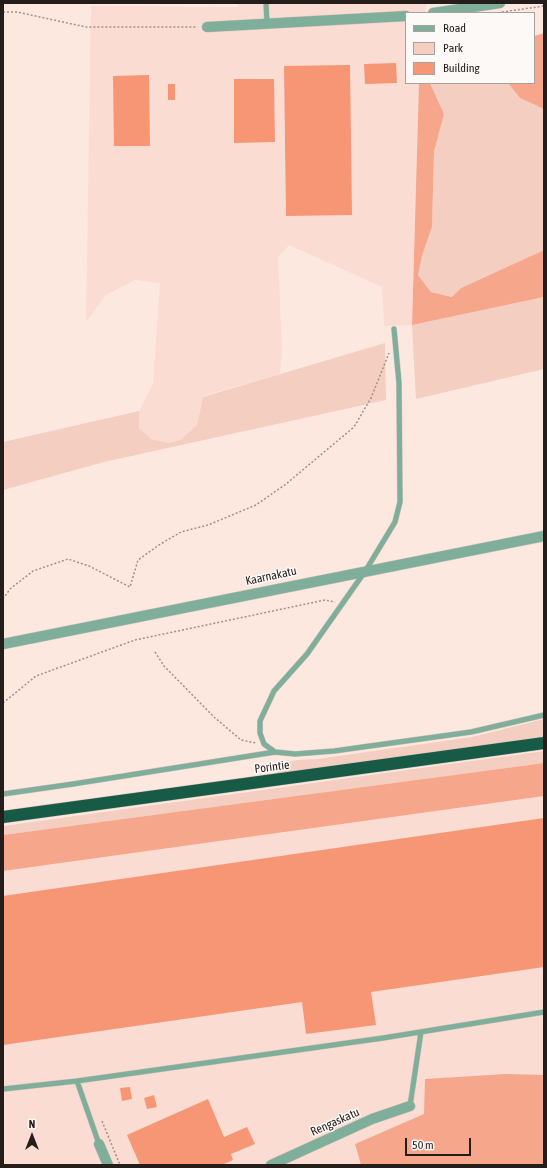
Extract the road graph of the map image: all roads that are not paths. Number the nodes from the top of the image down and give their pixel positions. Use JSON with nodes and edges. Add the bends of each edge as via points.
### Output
{"nodes":[{"id":1,"x":266,"y":3,"type":"edge"},
{"id":2,"x":500,"y":3,"type":"edge"},
{"id":3,"x":440,"y":12,"type":"edge"},
{"id":4,"x":405,"y":16,"type":"edge"},
{"id":5,"x":267,"y":23,"type":"junction"},
{"id":6,"x":207,"y":27,"type":"road end"},
{"id":7,"x":394,"y":329,"type":"dead end"},
{"id":8,"x":544,"y":536,"type":"edge"},
{"id":9,"x":366,"y":570,"type":"junction"},
{"id":10,"x":3,"y":644,"type":"edge"},
{"id":11,"x":544,"y":715,"type":"edge"},
{"id":12,"x":544,"y":744,"type":"edge"},
{"id":13,"x":275,"y":752,"type":"junction"},
{"id":14,"x":3,"y":794,"type":"edge"},
{"id":15,"x":3,"y":817,"type":"edge"},
{"id":16,"x":544,"y":1012,"type":"edge"},
{"id":17,"x":421,"y":1032,"type":"junction"},
{"id":18,"x":77,"y":1081,"type":"junction"},
{"id":19,"x":3,"y":1089,"type":"edge"},
{"id":20,"x":410,"y":1106,"type":"joint"},
{"id":21,"x":99,"y":1144,"type":"joint"},
{"id":22,"x":108,"y":1165,"type":"edge"},
{"id":23,"x":271,"y":1165,"type":"edge"}],
"edges":[{"from":1,"to":5,"type":"lane"},
{"from":2,"to":3,"type":"street"},
{"from":4,"to":5,"type":"street"},
{"from":5,"to":6,"type":"street"},
{"from":7,"to":9,"type":"lane","via":[[399,383],[400,502],[395,522]]},
{"from":8,"to":9,"type":"street","name":"Kaarnakatu"},
{"from":9,"to":10,"type":"street","name":"Kaarnakatu"},
{"from":9,"to":13,"type":"lane","via":[[307,654],[274,691],[266,706],[260,721],[260,733],[264,744]]},
{"from":11,"to":13,"type":"lane","via":[[471,732],[350,749],[296,754]]},
{"from":12,"to":15,"type":"highway","name":"Porintie"},
{"from":13,"to":14,"type":"lane"},
{"from":16,"to":17,"type":"lane"},
{"from":17,"to":18,"type":"lane"},
{"from":17,"to":20,"type":"lane"},
{"from":18,"to":19,"type":"lane"},
{"from":18,"to":21,"type":"lane"},
{"from":20,"to":23,"type":"street","name":"Rengaskatu","via":[[372,1119]]},
{"from":21,"to":22,"type":"street"}]}
